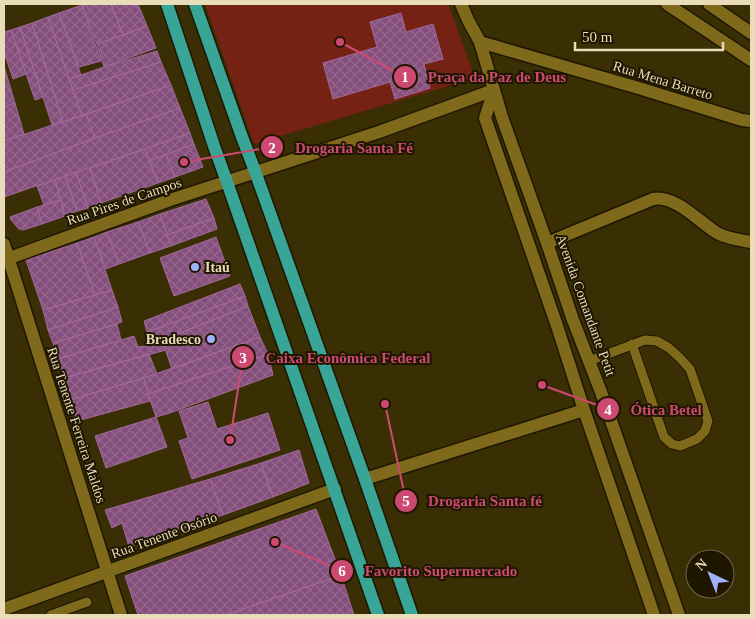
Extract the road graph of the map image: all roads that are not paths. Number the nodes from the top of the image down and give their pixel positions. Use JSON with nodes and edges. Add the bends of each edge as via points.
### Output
{"nodes":[{"id":1,"x":167,"y":4,"type":"edge"},
{"id":2,"x":195,"y":4,"type":"edge"},
{"id":3,"x":462,"y":4,"type":"edge"},
{"id":4,"x":667,"y":4,"type":"edge"},
{"id":5,"x":709,"y":4,"type":"edge"},
{"id":6,"x":751,"y":33,"type":"edge"},
{"id":7,"x":480,"y":42,"type":"junction"},
{"id":8,"x":751,"y":60,"type":"edge"},
{"id":9,"x":494,"y":90,"type":"junction"},
{"id":10,"x":751,"y":121,"type":"edge"},
{"id":11,"x":255,"y":171,"type":"junction"},
{"id":12,"x":227,"y":182,"type":"junction"},
{"id":13,"x":751,"y":242,"type":"edge"},
{"id":14,"x":547,"y":243,"type":"junction"},
{"id":15,"x":4,"y":244,"type":"edge"},
{"id":16,"x":6,"y":259,"type":"edge"},
{"id":17,"x":572,"y":320,"type":"junction"},
{"id":18,"x":556,"y":326,"type":"junction"},
{"id":19,"x":632,"y":344,"type":"junction"},
{"id":20,"x":589,"y":361,"type":"junction"},
{"id":21,"x":584,"y":410,"type":"junction"},
{"id":22,"x":365,"y":479,"type":"junction"},
{"id":23,"x":334,"y":490,"type":"junction"},
{"id":24,"x":108,"y":571,"type":"junction"},
{"id":25,"x":86,"y":602,"type":"dead end"},
{"id":26,"x":4,"y":609,"type":"edge"},
{"id":27,"x":51,"y":615,"type":"edge"},
{"id":28,"x":121,"y":615,"type":"edge"},
{"id":29,"x":378,"y":615,"type":"edge"},
{"id":30,"x":412,"y":615,"type":"edge"},
{"id":31,"x":654,"y":615,"type":"edge"},
{"id":32,"x":679,"y":615,"type":"edge"}],
"edges":[{"from":1,"to":12,"type":"main road"},
{"from":2,"to":11,"type":"main road"},
{"from":3,"to":7,"type":"street","name":"Avenida Comandante Petit"},
{"from":4,"to":8,"type":"street"},
{"from":5,"to":6,"type":"street"},
{"from":7,"to":9,"type":"street","name":"Avenida Comandante Petit"},
{"from":7,"to":10,"type":"street","name":"Rua Mena Barreto"},
{"from":9,"to":11,"type":"street","name":"Rua Pires de Campos","via":[[379,132]]},
{"from":9,"to":14,"type":"street","name":"Avenida Comandante Petit"},
{"from":9,"to":18,"type":"street","via":[[485,118]]},
{"from":11,"to":12,"type":"street","name":"Rua Pires de Campos"},
{"from":11,"to":22,"type":"main road"},
{"from":12,"to":16,"type":"street","name":"Rua Pires de Campos"},
{"from":12,"to":23,"type":"main road"},
{"from":13,"to":14,"type":"street","via":[[718,234],[687,211],[659,198]]},
{"from":14,"to":17,"type":"street","name":"Avenida Comandante Petit"},
{"from":15,"to":16,"type":"street","name":"Rua Tenente Ferreira Maldos"},
{"from":16,"to":24,"type":"street","name":"Rua Tenente Ferreira Maldos"},
{"from":17,"to":18,"type":"street"},
{"from":17,"to":20,"type":"street","name":"Avenida Comandante Petit"},
{"from":18,"to":21,"type":"street"},
{"from":19,"to":19,"type":"lane","via":[[657,341],[669,348],[690,370],[708,421],[705,431],[697,439],[680,446],[664,437]]},
{"from":19,"to":20,"type":"lane"},
{"from":20,"to":32,"type":"street","name":"Avenida Comandante Petit"},
{"from":21,"to":22,"type":"street"},
{"from":21,"to":31,"type":"street"},
{"from":22,"to":30,"type":"main road"},
{"from":23,"to":24,"type":"street","name":"Rua Tenente Osório"},
{"from":23,"to":29,"type":"main road"},
{"from":24,"to":26,"type":"street","name":"Rua Tenente Osório"},
{"from":24,"to":28,"type":"street","name":"Rua Tenente Ferreira Maldos"},
{"from":25,"to":27,"type":"lane"}]}
